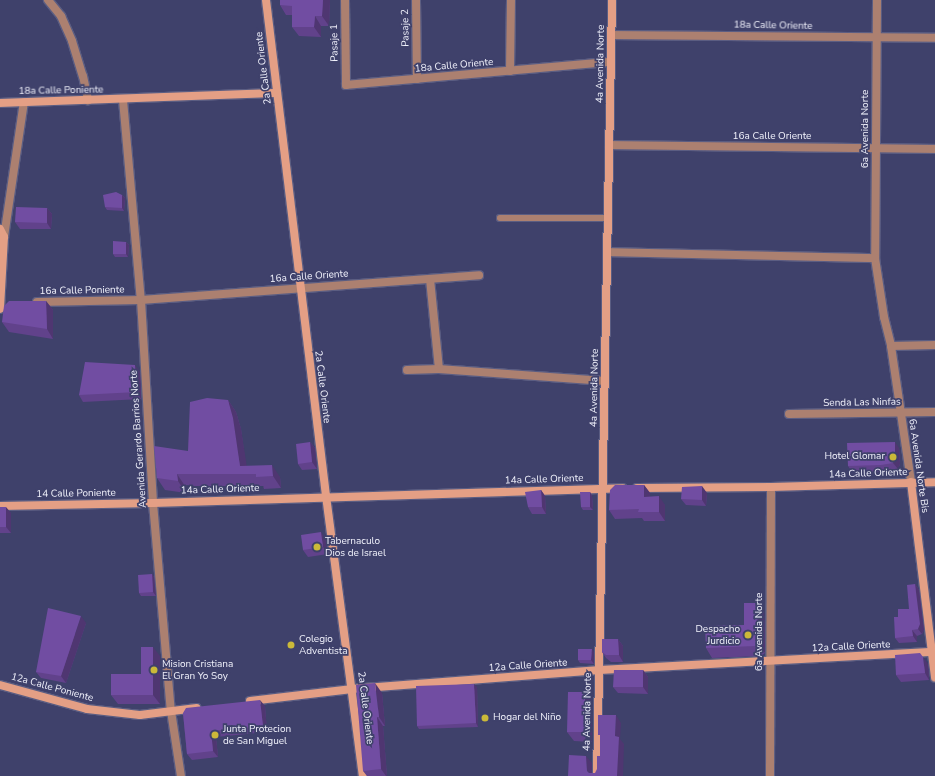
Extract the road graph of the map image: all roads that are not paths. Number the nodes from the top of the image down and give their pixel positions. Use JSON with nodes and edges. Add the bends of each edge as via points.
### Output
{"nodes":[{"id":1,"x":48,"y":0,"type":"edge"},
{"id":2,"x":266,"y":0,"type":"edge"},
{"id":3,"x":345,"y":0,"type":"edge"},
{"id":4,"x":416,"y":0,"type":"edge"},
{"id":5,"x":511,"y":0,"type":"edge"},
{"id":6,"x":612,"y":0,"type":"edge"},
{"id":7,"x":877,"y":0,"type":"edge"},
{"id":8,"x":611,"y":35,"type":"junction"},
{"id":9,"x":877,"y":37,"type":"junction"},
{"id":10,"x":935,"y":38,"type":"edge"},
{"id":11,"x":610,"y":62,"type":"junction"},
{"id":12,"x":510,"y":71,"type":"junction"},
{"id":13,"x":417,"y":79,"type":"junction"},
{"id":14,"x":346,"y":85,"type":"joint"},
{"id":15,"x":277,"y":93,"type":"junction"},
{"id":16,"x":88,"y":100,"type":"junction"},
{"id":17,"x":123,"y":100,"type":"junction"},
{"id":18,"x":24,"y":102,"type":"junction"},
{"id":19,"x":0,"y":103,"type":"edge"},
{"id":20,"x":609,"y":145,"type":"junction"},
{"id":21,"x":876,"y":148,"type":"junction"},
{"id":22,"x":935,"y":149,"type":"edge"},
{"id":23,"x":500,"y":218,"type":"dead end"},
{"id":24,"x":608,"y":218,"type":"junction"},
{"id":25,"x":0,"y":229,"type":"edge"},
{"id":26,"x":4,"y":237,"type":"junction"},
{"id":27,"x":608,"y":252,"type":"junction"},
{"id":28,"x":875,"y":258,"type":"junction"},
{"id":29,"x":479,"y":275,"type":"dead end"},
{"id":30,"x":430,"y":279,"type":"junction"},
{"id":31,"x":300,"y":288,"type":"junction"},
{"id":32,"x":141,"y":300,"type":"junction"},
{"id":33,"x":32,"y":302,"type":"edge"},
{"id":34,"x":2,"y":305,"type":"edge"},
{"id":35,"x":935,"y":345,"type":"edge"},
{"id":36,"x":891,"y":346,"type":"junction"},
{"id":37,"x":439,"y":369,"type":"junction"},
{"id":38,"x":407,"y":370,"type":"dead end"},
{"id":39,"x":605,"y":378,"type":"junction"},
{"id":40,"x":935,"y":412,"type":"edge"},
{"id":41,"x":901,"y":413,"type":"junction"},
{"id":42,"x":789,"y":414,"type":"dead end"},
{"id":43,"x":912,"y":482,"type":"junction"},
{"id":44,"x":935,"y":482,"type":"edge"},
{"id":45,"x":603,"y":488,"type":"junction"},
{"id":46,"x":771,"y":488,"type":"junction"},
{"id":47,"x":326,"y":496,"type":"junction"},
{"id":48,"x":153,"y":503,"type":"junction"},
{"id":49,"x":0,"y":506,"type":"edge"},
{"id":50,"x":934,"y":652,"type":"edge"},
{"id":51,"x":770,"y":661,"type":"junction"},
{"id":52,"x":599,"y":670,"type":"junction"},
{"id":53,"x":935,"y":678,"type":"edge"},
{"id":54,"x":0,"y":685,"type":"edge"},
{"id":55,"x":352,"y":689,"type":"junction"},
{"id":56,"x":242,"y":702,"type":"edge"},
{"id":57,"x":202,"y":707,"type":"edge"},
{"id":58,"x":171,"y":711,"type":"junction"},
{"id":59,"x":181,"y":776,"type":"edge"},
{"id":60,"x":363,"y":776,"type":"edge"},
{"id":61,"x":597,"y":776,"type":"edge"},
{"id":62,"x":770,"y":776,"type":"edge"}],
"edges":[{"from":1,"to":16,"type":"street","via":[[61,16],[72,41]]},
{"from":2,"to":15,"type":"street","name":"2a Calle Oriente"},
{"from":3,"to":14,"type":"street","name":"Pasaje 1"},
{"from":4,"to":13,"type":"street","name":"Pasaje 2"},
{"from":5,"to":12,"type":"street"},
{"from":6,"to":8,"type":"street","name":"4a Avenida Norte"},
{"from":7,"to":9,"type":"street","name":"6a Avenida Norte"},
{"from":8,"to":9,"type":"street","name":"18a Calle Oriente"},
{"from":8,"to":11,"type":"street","name":"4a Avenida Norte"},
{"from":9,"to":10,"type":"street","name":"18a Calle Oriente"},
{"from":9,"to":21,"type":"street","name":"6a Avenida Norte"},
{"from":11,"to":12,"type":"street","name":"18a Calle Oriente"},
{"from":11,"to":20,"type":"street","name":"4a Avenida Norte"},
{"from":12,"to":13,"type":"street","name":"18a Calle Oriente"},
{"from":13,"to":14,"type":"street","name":"18a Calle Oriente"},
{"from":15,"to":17,"type":"street"},
{"from":15,"to":31,"type":"street","name":"2a Calle Oriente"},
{"from":16,"to":17,"type":"street","name":"18a Calle Poniente"},
{"from":16,"to":18,"type":"street","name":"18a Calle Poniente"},
{"from":17,"to":32,"type":"street","name":"Avenida Gerardo Barrios Norte"},
{"from":18,"to":19,"type":"street","name":"18a Calle Poniente"},
{"from":18,"to":26,"type":"street"},
{"from":20,"to":21,"type":"street","name":"16a Calle Oriente"},
{"from":20,"to":24,"type":"street","name":"4a Avenida Norte"},
{"from":21,"to":22,"type":"street","name":"16a Calle Oriente"},
{"from":21,"to":28,"type":"street","name":"6a Avenida Norte"},
{"from":23,"to":24,"type":"lane"},
{"from":24,"to":27,"type":"street","name":"4a Avenida Norte"},
{"from":25,"to":26,"type":"street"},
{"from":26,"to":34,"type":"street"},
{"from":27,"to":28,"type":"street"},
{"from":27,"to":39,"type":"street","name":"4a Avenida Norte"},
{"from":28,"to":36,"type":"street","name":"6a Avenida Norte Bis"},
{"from":29,"to":30,"type":"street","name":"16a Calle Oriente"},
{"from":30,"to":31,"type":"street","name":"16a Calle Oriente"},
{"from":30,"to":37,"type":"street"},
{"from":31,"to":32,"type":"street","name":"16a Calle Oriente"},
{"from":31,"to":47,"type":"street","name":"2a Calle Oriente"},
{"from":32,"to":33,"type":"street","name":"16a Calle Poniente"},
{"from":32,"to":48,"type":"street","name":"Avenida Gerardo Barrios Norte"},
{"from":35,"to":36,"type":"street"},
{"from":36,"to":41,"type":"street","name":"6a Avenida Norte Bis"},
{"from":37,"to":38,"type":"street"},
{"from":37,"to":39,"type":"street"},
{"from":39,"to":45,"type":"street","name":"4a Avenida Norte"},
{"from":40,"to":41,"type":"street","name":"Senda Las Ninfas"},
{"from":41,"to":42,"type":"street","name":"Senda Las Ninfas"},
{"from":41,"to":43,"type":"street","name":"6a Avenida Norte Bis"},
{"from":43,"to":44,"type":"street","name":"14a Calle Oriente"},
{"from":43,"to":46,"type":"street","name":"14a Calle Oriente"},
{"from":43,"to":50,"type":"street","name":"6a Avenida Norte Bis"},
{"from":45,"to":46,"type":"street","name":"14a Calle Oriente"},
{"from":45,"to":47,"type":"street","name":"14a Calle Oriente"},
{"from":45,"to":52,"type":"street","name":"4a Avenida Norte"},
{"from":46,"to":51,"type":"street","name":"6a Avenida Norte"},
{"from":47,"to":48,"type":"street","name":"14a Calle Oriente"},
{"from":47,"to":55,"type":"street","name":"2a Calle Oriente"},
{"from":48,"to":49,"type":"street","name":"14 Calle Poniente"},
{"from":48,"to":58,"type":"street","name":"Avenida Gerardo Barrios Norte"},
{"from":50,"to":51,"type":"street","name":"12a Calle Oriente"},
{"from":50,"to":53,"type":"street","name":"6a Avenida Norte Bis"},
{"from":51,"to":52,"type":"street","name":"12a Calle Oriente"},
{"from":51,"to":62,"type":"street","name":"6a Avenida Norte"},
{"from":52,"to":55,"type":"street","name":"12a Calle Oriente"},
{"from":52,"to":61,"type":"street","name":"4a Avenida Norte"},
{"from":54,"to":58,"type":"street","name":"12a Calle Poniente","via":[[87,709],[140,715]]},
{"from":55,"to":56,"type":"street","name":"12a Calle Oriente"},
{"from":55,"to":60,"type":"street","name":"2a Calle Oriente"},
{"from":57,"to":58,"type":"street"},
{"from":58,"to":59,"type":"street","name":"Avenida Gerardo Barrios Norte"}]}
